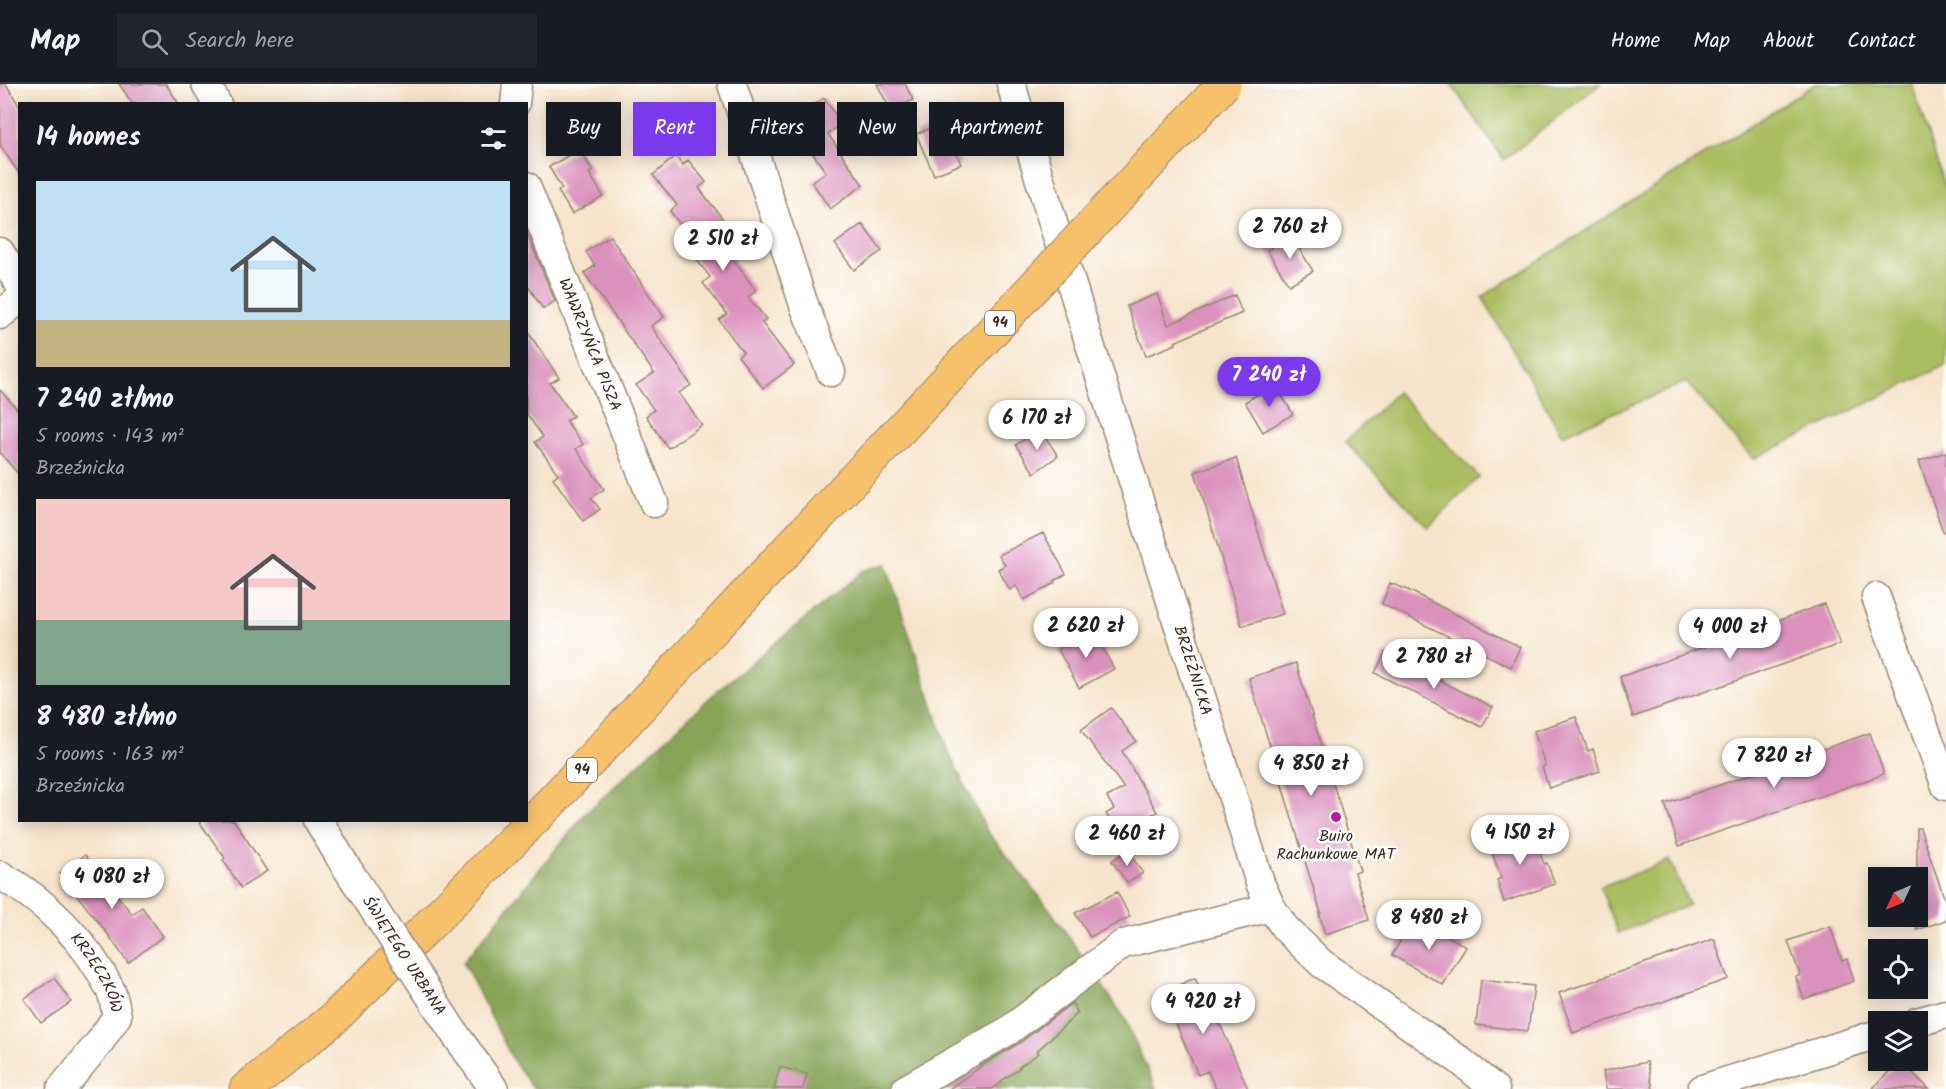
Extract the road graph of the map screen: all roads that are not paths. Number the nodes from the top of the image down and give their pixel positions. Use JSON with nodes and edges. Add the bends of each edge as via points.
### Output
{"nodes":[{"id":1,"x":206,"y":84,"type":"edge"},
{"id":2,"x":517,"y":84,"type":"edge"},
{"id":3,"x":732,"y":84,"type":"edge"},
{"id":4,"x":1011,"y":84,"type":"edge"},
{"id":5,"x":1224,"y":84,"type":"edge"},
{"id":6,"x":216,"y":102,"type":"edge"},
{"id":7,"x":515,"y":102,"type":"edge"},
{"id":8,"x":528,"y":191,"type":"edge"},
{"id":9,"x":0,"y":252,"type":"edge"},
{"id":10,"x":18,"y":282,"type":"edge"},
{"id":11,"x":18,"y":301,"type":"edge"},
{"id":12,"x":0,"y":315,"type":"edge"},
{"id":13,"x":831,"y":372,"type":"dead end"},
{"id":14,"x":654,"y":503,"type":"dead end"},
{"id":15,"x":1876,"y":597,"type":"dead end"},
{"id":16,"x":1946,"y":786,"type":"edge"},
{"id":17,"x":319,"y":822,"type":"edge"},
{"id":18,"x":0,"y":874,"type":"edge"},
{"id":19,"x":1271,"y":907,"type":"junction"},
{"id":20,"x":1946,"y":1014,"type":"edge"},
{"id":21,"x":1928,"y":1019,"type":"edge"},
{"id":22,"x":1868,"y":1037,"type":"edge"},
{"id":23,"x":61,"y":1089,"type":"edge"},
{"id":24,"x":246,"y":1089,"type":"edge"},
{"id":25,"x":494,"y":1089,"type":"edge"},
{"id":26,"x":906,"y":1089,"type":"edge"},
{"id":27,"x":1496,"y":1089,"type":"edge"},
{"id":28,"x":1702,"y":1089,"type":"edge"}],
"edges":[{"from":1,"to":6,"type":"street"},
{"from":2,"to":7,"type":"street"},
{"from":3,"to":13,"type":"street","via":[[804,305]]},
{"from":4,"to":19,"type":"street","name":"BRZEŹNICKA","via":[[1260,883]]},
{"from":5,"to":24,"type":"main road","number":"94","bridge":true,"via":[[554,799],[332,1020]]},
{"from":8,"to":14,"type":"street","name":"WAWRZYŃCA PISZA"},
{"from":9,"to":10,"type":"street"},
{"from":11,"to":12,"type":"street"},
{"from":15,"to":16,"type":"street"},
{"from":17,"to":25,"type":"street","name":"ŚWIĘTEGO URBANA","bridge":true,"via":[[454,1034]]},
{"from":18,"to":23,"type":"street","name":"KRZĘCZKÓW","via":[[57,917],[90,956],[111,991],[117,1016]]},
{"from":19,"to":26,"type":"street","via":[[1124,944],[1008,1031]]},
{"from":19,"to":27,"type":"street","name":"BRZEŹNICKA","via":[[1285,928],[1321,963]]},
{"from":20,"to":21,"type":"street"},
{"from":22,"to":28,"type":"street"}]}
